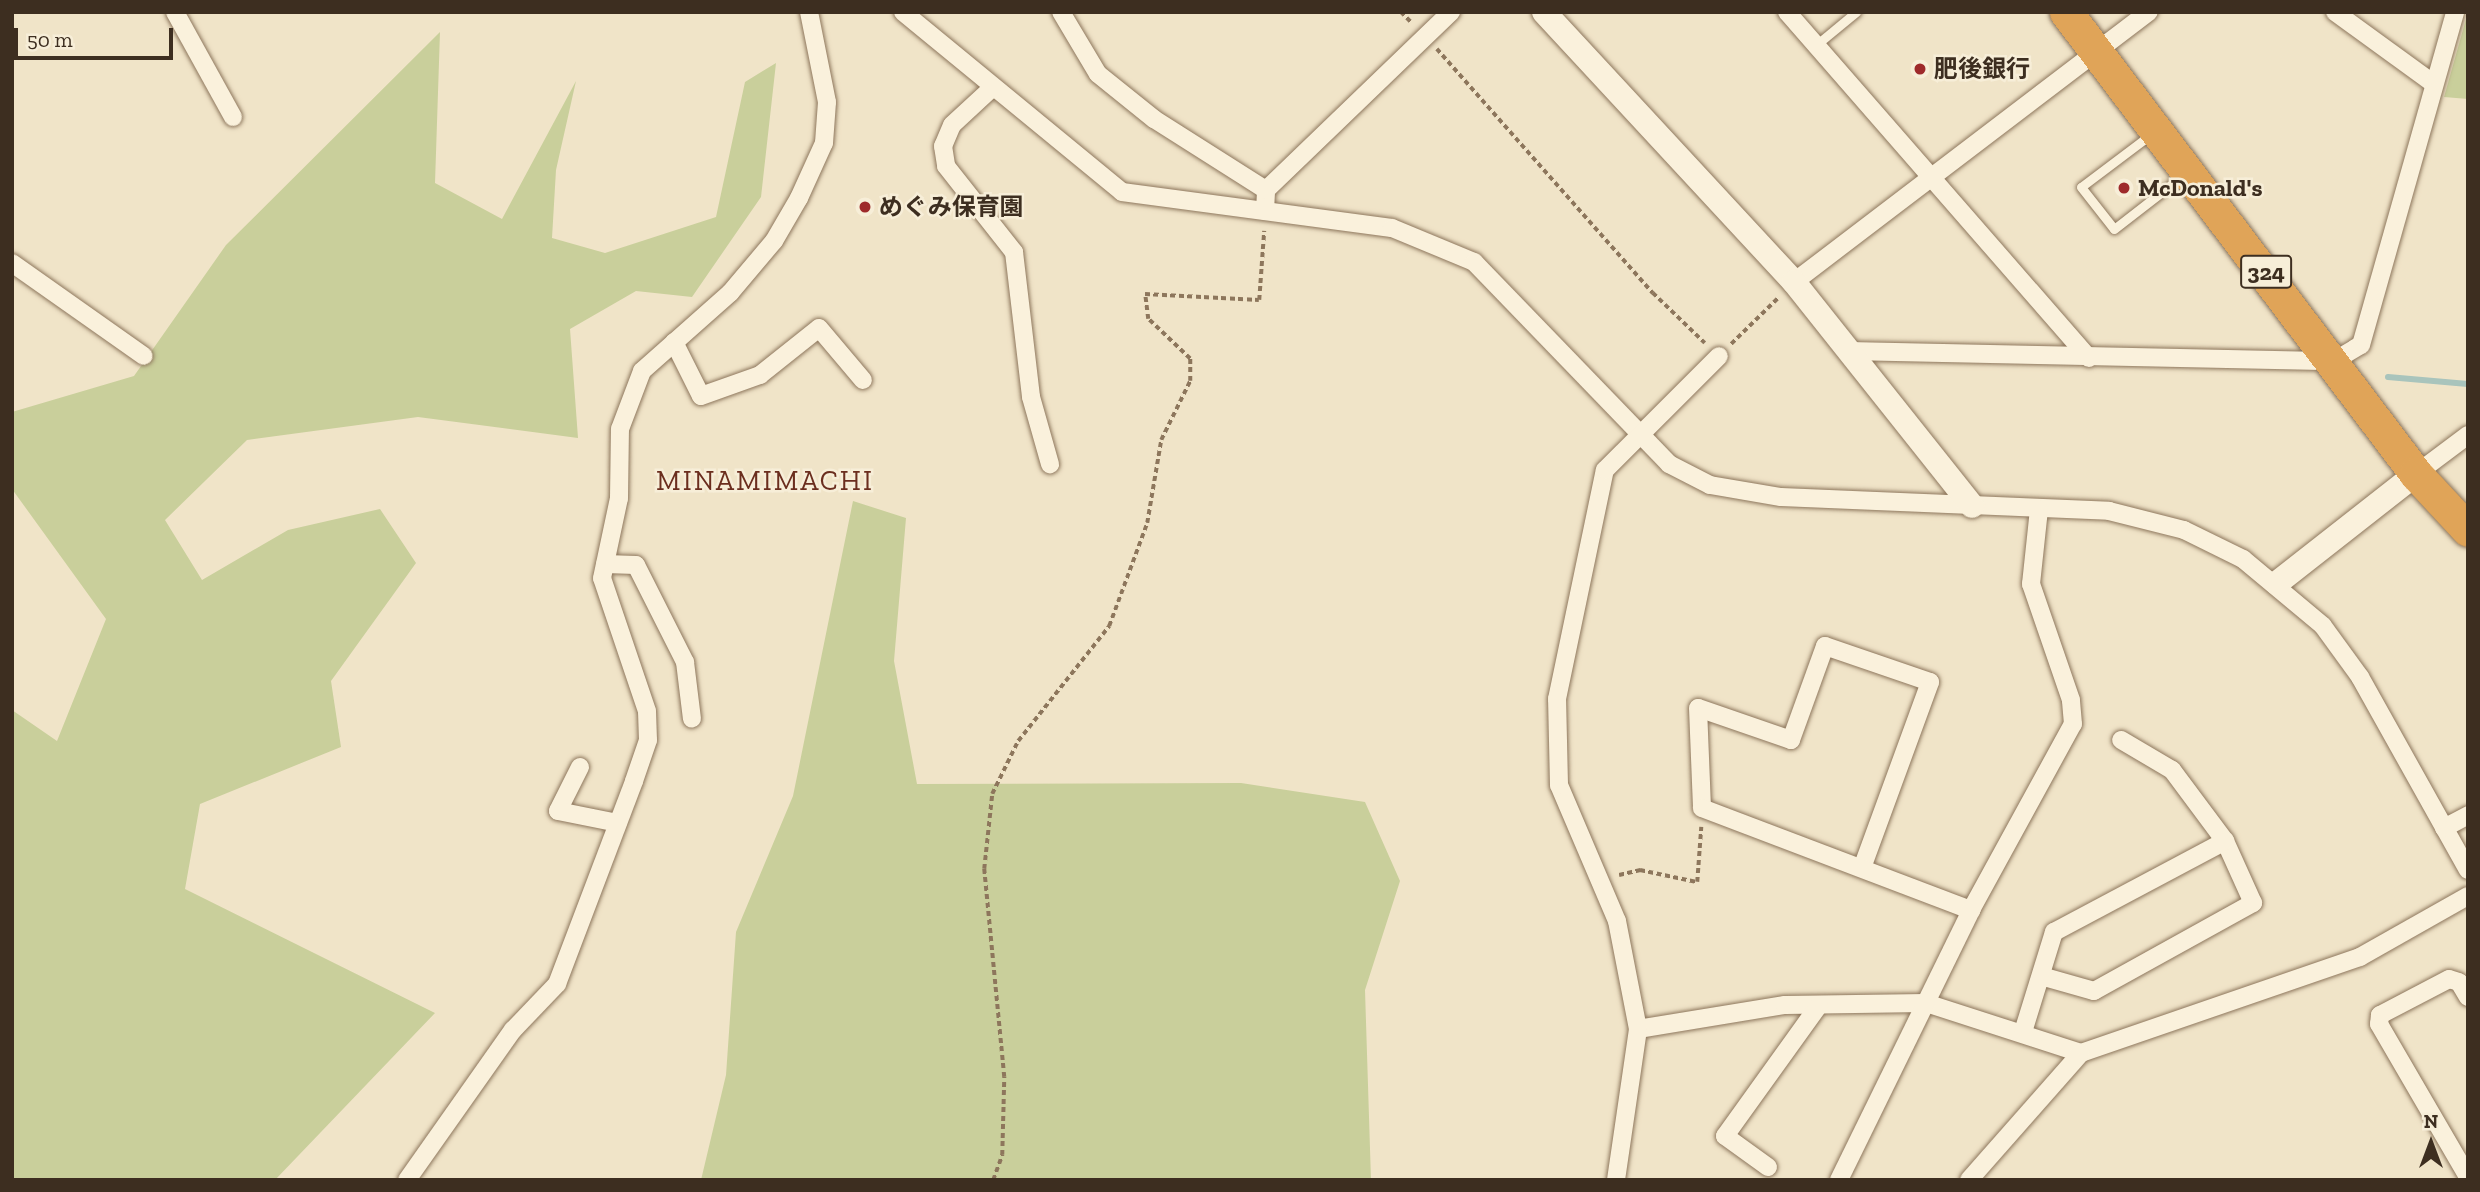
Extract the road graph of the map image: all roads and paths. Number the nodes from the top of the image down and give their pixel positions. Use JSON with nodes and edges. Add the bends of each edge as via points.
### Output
{"nodes":[{"id":1,"x":175,"y":12,"type":"edge"},
{"id":2,"x":809,"y":12,"type":"edge"},
{"id":3,"x":903,"y":12,"type":"edge"},
{"id":4,"x":1061,"y":12,"type":"edge"},
{"id":5,"x":1401,"y":12,"type":"edge"},
{"id":6,"x":1451,"y":12,"type":"edge"},
{"id":7,"x":1544,"y":12,"type":"edge"},
{"id":8,"x":1787,"y":12,"type":"edge"},
{"id":9,"x":1856,"y":12,"type":"edge"},
{"id":10,"x":2066,"y":12,"type":"edge"},
{"id":11,"x":2149,"y":12,"type":"edge"},
{"id":12,"x":2335,"y":12,"type":"edge"},
{"id":13,"x":2455,"y":12,"type":"edge"},
{"id":14,"x":1426,"y":37,"type":"junction"},
{"id":15,"x":1816,"y":44,"type":"junction"},
{"id":16,"x":2096,"y":51,"type":"junction"},
{"id":17,"x":2434,"y":84,"type":"junction"},
{"id":18,"x":992,"y":88,"type":"junction"},
{"id":19,"x":233,"y":117,"type":"dead end"},
{"id":20,"x":2157,"y":130,"type":"junction"},
{"id":21,"x":2188,"y":171,"type":"junction"},
{"id":22,"x":1931,"y":174,"type":"junction"},
{"id":23,"x":1266,"y":190,"type":"junction"},
{"id":24,"x":1265,"y":211,"type":"junction"},
{"id":25,"x":12,"y":263,"type":"edge"},
{"id":26,"x":1794,"y":282,"type":"junction"},
{"id":27,"x":674,"y":342,"type":"junction"},
{"id":28,"x":1848,"y":351,"type":"junction"},
{"id":29,"x":144,"y":356,"type":"dead end"},
{"id":30,"x":1719,"y":356,"type":"junction"},
{"id":31,"x":2090,"y":358,"type":"junction"},
{"id":32,"x":2334,"y":361,"type":"junction"},
{"id":33,"x":863,"y":380,"type":"dead end"},
{"id":34,"x":1641,"y":434,"type":"junction"},
{"id":35,"x":2468,"y":435,"type":"edge"},
{"id":36,"x":1050,"y":464,"type":"dead end"},
{"id":37,"x":2416,"y":474,"type":"junction"},
{"id":38,"x":1972,"y":506,"type":"junction"},
{"id":39,"x":2039,"y":509,"type":"junction"},
{"id":40,"x":2468,"y":530,"type":"edge"},
{"id":41,"x":605,"y":564,"type":"junction"},
{"id":42,"x":2277,"y":583,"type":"junction"},
{"id":43,"x":692,"y":719,"type":"dead end"},
{"id":44,"x":2121,"y":740,"type":"dead end"},
{"id":45,"x":580,"y":767,"type":"dead end"},
{"id":46,"x":1702,"y":808,"type":"junction"},
{"id":47,"x":2468,"y":815,"type":"edge"},
{"id":48,"x":618,"y":823,"type":"junction"},
{"id":49,"x":2444,"y":828,"type":"junction"},
{"id":50,"x":2225,"y":841,"type":"junction"},
{"id":51,"x":1862,"y":868,"type":"junction"},
{"id":52,"x":2468,"y":870,"type":"edge"},
{"id":53,"x":1600,"y":879,"type":"junction"},
{"id":54,"x":2468,"y":896,"type":"edge"},
{"id":55,"x":1971,"y":910,"type":"junction"},
{"id":56,"x":2041,"y":976,"type":"junction"},
{"id":57,"x":2468,"y":997,"type":"edge"},
{"id":58,"x":1926,"y":1003,"type":"junction"},
{"id":59,"x":1819,"y":1005,"type":"junction"},
{"id":60,"x":1638,"y":1029,"type":"junction"},
{"id":61,"x":2023,"y":1032,"type":"junction"},
{"id":62,"x":2081,"y":1053,"type":"junction"},
{"id":63,"x":1768,"y":1167,"type":"dead end"},
{"id":64,"x":2466,"y":1170,"type":"edge"},
{"id":65,"x":407,"y":1180,"type":"edge"},
{"id":66,"x":993,"y":1180,"type":"edge"},
{"id":67,"x":1616,"y":1180,"type":"edge"},
{"id":68,"x":1839,"y":1180,"type":"edge"},
{"id":69,"x":1969,"y":1180,"type":"edge"}],
"edges":[{"from":1,"to":19,"type":"street"},
{"from":2,"to":27,"type":"street","via":[[827,103],[824,143],[774,241],[730,293]]},
{"from":3,"to":18,"type":"street"},
{"from":4,"to":23,"type":"street","via":[[1098,74],[1154,119]]},
{"from":5,"to":14,"type":"path"},
{"from":6,"to":14,"type":"street"},
{"from":7,"to":26,"type":"street"},
{"from":8,"to":15,"type":"street"},
{"from":9,"to":15,"type":"lane"},
{"from":10,"to":16,"type":"highway","number":"324"},
{"from":11,"to":16,"type":"street"},
{"from":12,"to":17,"type":"street"},
{"from":13,"to":17,"type":"street"},
{"from":14,"to":23,"type":"street"},
{"from":14,"to":30,"type":"path","via":[[1653,293]]},
{"from":15,"to":22,"type":"street"},
{"from":16,"to":20,"type":"highway","number":"324"},
{"from":16,"to":22,"type":"street"},
{"from":17,"to":32,"type":"street","via":[[2361,345]]},
{"from":18,"to":24,"type":"street","via":[[1122,192]]},
{"from":18,"to":36,"type":"street","via":[[952,125],[943,146],[946,166],[1014,252],[1031,397]]},
{"from":20,"to":21,"type":"highway","number":"324"},
{"from":20,"to":21,"type":"lane","via":[[2081,187],[2114,229]]},
{"from":21,"to":32,"type":"highway","number":"324"},
{"from":22,"to":26,"type":"street"},
{"from":22,"to":31,"type":"street"},
{"from":23,"to":24,"type":"street"},
{"from":24,"to":34,"type":"street","via":[[1392,228],[1474,262]]},
{"from":24,"to":66,"type":"path","via":[[1259,300],[1145,294],[1148,319],[1191,359],[1191,381],[1161,440],[1147,523],[1109,626],[1018,741],[992,794],[984,869],[1004,1077],[1002,1155]]},
{"from":25,"to":29,"type":"street"},
{"from":26,"to":28,"type":"street"},
{"from":26,"to":30,"type":"path"},
{"from":27,"to":33,"type":"street","via":[[701,396],[760,375],[819,328]]},
{"from":27,"to":41,"type":"street","via":[[642,371],[620,429],[620,498]]},
{"from":28,"to":31,"type":"street"},
{"from":28,"to":38,"type":"street"},
{"from":30,"to":34,"type":"street"},
{"from":31,"to":32,"type":"street"},
{"from":32,"to":37,"type":"highway","number":"324"},
{"from":34,"to":38,"type":"street","via":[[1669,464],[1710,485],[1782,497]]},
{"from":34,"to":53,"type":"street","via":[[1605,470],[1557,699],[1559,785]]},
{"from":35,"to":37,"type":"street"},
{"from":37,"to":40,"type":"highway","number":"324"},
{"from":37,"to":42,"type":"street"},
{"from":38,"to":39,"type":"street"},
{"from":39,"to":42,"type":"street","via":[[2109,511],[2184,530]]},
{"from":39,"to":55,"type":"street","via":[[2031,584],[2071,700],[2073,724]]},
{"from":41,"to":43,"type":"street","via":[[636,565],[685,663]]},
{"from":41,"to":48,"type":"street","via":[[602,578],[647,711],[648,740]]},
{"from":42,"to":49,"type":"street","via":[[2323,626],[2360,677]]},
{"from":44,"to":50,"type":"street","via":[[2172,770]]},
{"from":45,"to":48,"type":"street","via":[[558,811]]},
{"from":46,"to":51,"type":"street"},
{"from":46,"to":51,"type":"street","via":[[1698,709],[1791,740],[1825,646],[1930,682]]},
{"from":46,"to":53,"type":"path","via":[[1697,882],[1640,870]]},
{"from":47,"to":49,"type":"street"},
{"from":48,"to":65,"type":"street","via":[[557,984],[513,1030]]},
{"from":49,"to":52,"type":"street"},
{"from":50,"to":56,"type":"street","via":[[2054,932]]},
{"from":50,"to":56,"type":"street","via":[[2253,903],[2094,991]]},
{"from":51,"to":55,"type":"street"},
{"from":53,"to":60,"type":"street","via":[[1617,921]]},
{"from":54,"to":62,"type":"street","via":[[2360,957]]},
{"from":55,"to":58,"type":"street"},
{"from":56,"to":61,"type":"street"},
{"from":57,"to":64,"type":"street","via":[[2459,982],[2449,979],[2381,1015],[2379,1024]]},
{"from":58,"to":59,"type":"street"},
{"from":58,"to":61,"type":"street"},
{"from":58,"to":68,"type":"street"},
{"from":59,"to":60,"type":"street"},
{"from":59,"to":63,"type":"street","via":[[1725,1136]]},
{"from":60,"to":67,"type":"street"},
{"from":61,"to":62,"type":"street"},
{"from":62,"to":69,"type":"street"}]}
